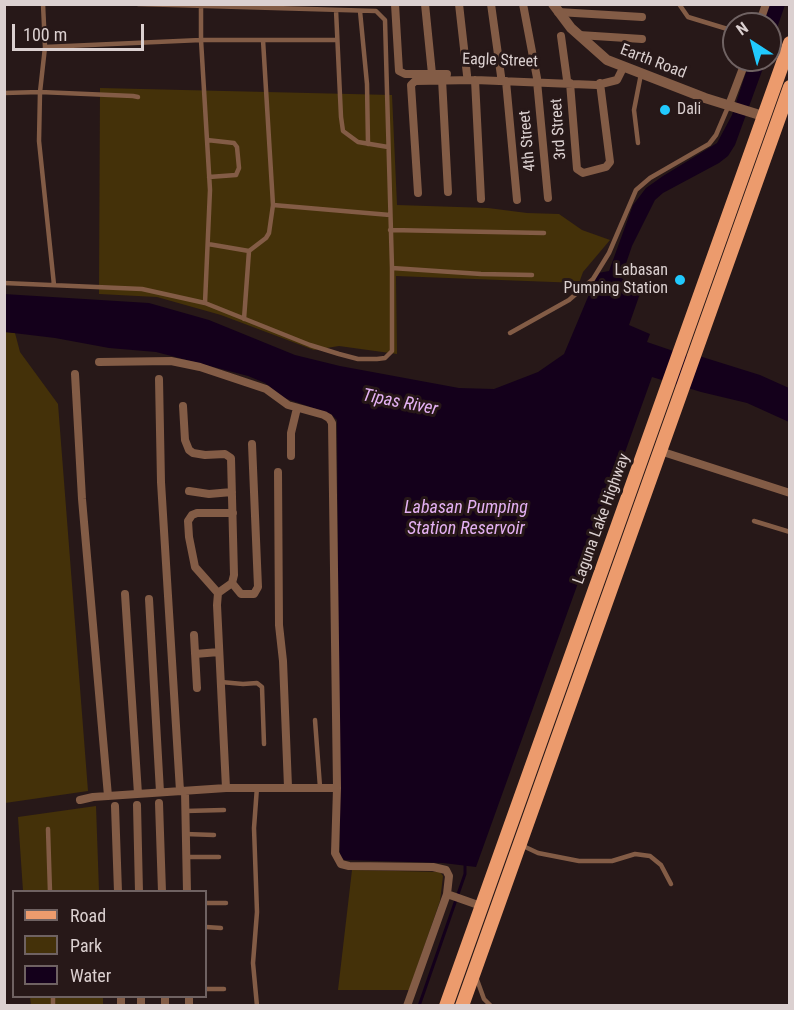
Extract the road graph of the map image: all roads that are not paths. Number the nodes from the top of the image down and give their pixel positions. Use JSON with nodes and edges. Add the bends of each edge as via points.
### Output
{"nodes":[{"id":1,"x":44,"y":4,"type":"edge"},
{"id":2,"x":138,"y":4,"type":"edge"},
{"id":3,"x":395,"y":4,"type":"edge"},
{"id":4,"x":425,"y":4,"type":"edge"},
{"id":5,"x":459,"y":4,"type":"edge"},
{"id":6,"x":491,"y":4,"type":"edge"},
{"id":7,"x":523,"y":4,"type":"edge"},
{"id":8,"x":679,"y":4,"type":"edge"},
{"id":9,"x":201,"y":5,"type":"edge"},
{"id":10,"x":555,"y":8,"type":"edge"},
{"id":11,"x":336,"y":10,"type":"junction"},
{"id":12,"x":360,"y":10,"type":"junction"},
{"id":13,"x":642,"y":17,"type":"dead end"},
{"id":14,"x":722,"y":26,"type":"edge"},
{"id":15,"x":579,"y":35,"type":"junction"},
{"id":16,"x":561,"y":36,"type":"dead end"},
{"id":17,"x":642,"y":39,"type":"dead end"},
{"id":18,"x":201,"y":40,"type":"junction"},
{"id":19,"x":263,"y":40,"type":"junction"},
{"id":20,"x":337,"y":40,"type":"junction"},
{"id":21,"x":789,"y":43,"type":"edge"},
{"id":22,"x":45,"y":47,"type":"junction"},
{"id":23,"x":623,"y":68,"type":"junction"},
{"id":24,"x":742,"y":72,"type":"edge"},
{"id":25,"x":432,"y":74,"type":"junction"},
{"id":26,"x":641,"y":74,"type":"junction"},
{"id":27,"x":471,"y":77,"type":"junction"},
{"id":28,"x":442,"y":79,"type":"junction"},
{"id":29,"x":504,"y":79,"type":"junction"},
{"id":30,"x":537,"y":80,"type":"junction"},
{"id":31,"x":568,"y":82,"type":"junction"},
{"id":32,"x":600,"y":83,"type":"junction"},
{"id":33,"x":789,"y":87,"type":"edge"},
{"id":34,"x":40,"y":92,"type":"junction"},
{"id":35,"x":4,"y":93,"type":"edge"},
{"id":36,"x":138,"y":98,"type":"dead end"},
{"id":37,"x":732,"y":105,"type":"junction"},
{"id":38,"x":763,"y":116,"type":"junction"},
{"id":39,"x":207,"y":140,"type":"junction"},
{"id":40,"x":638,"y":143,"type":"dead end"},
{"id":41,"x":368,"y":144,"type":"junction"},
{"id":42,"x":388,"y":147,"type":"junction"},
{"id":43,"x":209,"y":177,"type":"junction"},
{"id":44,"x":448,"y":192,"type":"dead end"},
{"id":45,"x":418,"y":193,"type":"dead end"},
{"id":46,"x":548,"y":198,"type":"dead end"},
{"id":47,"x":481,"y":199,"type":"dead end"},
{"id":48,"x":517,"y":200,"type":"dead end"},
{"id":49,"x":273,"y":205,"type":"junction"},
{"id":50,"x":390,"y":215,"type":"junction"},
{"id":51,"x":390,"y":230,"type":"junction"},
{"id":52,"x":544,"y":232,"type":"dead end"},
{"id":53,"x":208,"y":244,"type":"junction"},
{"id":54,"x":249,"y":251,"type":"junction"},
{"id":55,"x":392,"y":268,"type":"junction"},
{"id":56,"x":532,"y":275,"type":"dead end"},
{"id":57,"x":4,"y":284,"type":"edge"},
{"id":58,"x":54,"y":285,"type":"junction"},
{"id":59,"x":205,"y":303,"type":"junction"},
{"id":60,"x":244,"y":319,"type":"junction"},
{"id":61,"x":510,"y":333,"type":"dead end"},
{"id":62,"x":99,"y":362,"type":"dead end"},
{"id":63,"x":75,"y":374,"type":"dead end"},
{"id":64,"x":159,"y":379,"type":"dead end"},
{"id":65,"x":183,"y":406,"type":"dead end"},
{"id":66,"x":297,"y":408,"type":"junction"},
{"id":67,"x":252,"y":444,"type":"dead end"},
{"id":68,"x":660,"y":451,"type":"junction"},
{"id":69,"x":291,"y":456,"type":"dead end"},
{"id":70,"x":278,"y":472,"type":"dead end"},
{"id":71,"x":189,"y":491,"type":"dead end"},
{"id":72,"x":232,"y":492,"type":"junction"},
{"id":73,"x":789,"y":493,"type":"edge"},
{"id":74,"x":233,"y":513,"type":"junction"},
{"id":75,"x":754,"y":521,"type":"dead end"},
{"id":76,"x":789,"y":532,"type":"edge"},
{"id":77,"x":232,"y":583,"type":"junction"},
{"id":78,"x":218,"y":593,"type":"junction"},
{"id":79,"x":125,"y":594,"type":"dead end"},
{"id":80,"x":149,"y":599,"type":"dead end"},
{"id":81,"x":194,"y":634,"type":"dead end"},
{"id":82,"x":219,"y":652,"type":"junction"},
{"id":83,"x":195,"y":654,"type":"junction"},
{"id":84,"x":221,"y":682,"type":"junction"},
{"id":85,"x":197,"y":687,"type":"dead end"},
{"id":86,"x":315,"y":720,"type":"dead end"},
{"id":87,"x":540,"y":743,"type":"junction"},
{"id":88,"x":264,"y":744,"type":"dead end"},
{"id":89,"x":553,"y":747,"type":"junction"},
{"id":90,"x":257,"y":787,"type":"junction"},
{"id":91,"x":288,"y":787,"type":"junction"},
{"id":92,"x":320,"y":787,"type":"junction"},
{"id":93,"x":226,"y":788,"type":"junction"},
{"id":94,"x":337,"y":788,"type":"junction"},
{"id":95,"x":182,"y":791,"type":"junction"},
{"id":96,"x":160,"y":792,"type":"junction"},
{"id":97,"x":138,"y":794,"type":"junction"},
{"id":98,"x":108,"y":796,"type":"junction"},
{"id":99,"x":80,"y":800,"type":"dead end"},
{"id":100,"x":159,"y":803,"type":"dead end"},
{"id":101,"x":137,"y":805,"type":"dead end"},
{"id":102,"x":114,"y":806,"type":"dead end"},
{"id":103,"x":224,"y":810,"type":"dead end"},
{"id":104,"x":184,"y":811,"type":"junction"},
{"id":105,"x":48,"y":829,"type":"dead end"},
{"id":106,"x":185,"y":834,"type":"junction"},
{"id":107,"x":214,"y":835,"type":"dead end"},
{"id":108,"x":519,"y":844,"type":"junction"},
{"id":109,"x":186,"y":857,"type":"junction"},
{"id":110,"x":219,"y":857,"type":"dead end"},
{"id":111,"x":671,"y":884,"type":"dead end"},
{"id":112,"x":50,"y":890,"type":"edge"},
{"id":113,"x":118,"y":890,"type":"edge"},
{"id":114,"x":139,"y":890,"type":"edge"},
{"id":115,"x":162,"y":890,"type":"edge"},
{"id":116,"x":187,"y":890,"type":"edge"},
{"id":117,"x":450,"y":895,"type":"junction"},
{"id":118,"x":207,"y":903,"type":"edge"},
{"id":119,"x":226,"y":903,"type":"dead end"},
{"id":120,"x":478,"y":905,"type":"junction"},
{"id":121,"x":207,"y":927,"type":"edge"},
{"id":122,"x":221,"y":928,"type":"dead end"},
{"id":123,"x":475,"y":971,"type":"junction"},
{"id":124,"x":207,"y":989,"type":"edge"},
{"id":125,"x":224,"y":989,"type":"dead end"},
{"id":126,"x":257,"y":1005,"type":"edge"},
{"id":127,"x":407,"y":1005,"type":"edge"},
{"id":128,"x":446,"y":1005,"type":"edge"},
{"id":129,"x":462,"y":1005,"type":"edge"},
{"id":130,"x":491,"y":1005,"type":"edge"}],
"edges":[{"from":1,"to":22,"type":"lane"},
{"from":2,"to":9,"type":"lane"},
{"from":3,"to":25,"type":"street","name":"Eagle Street","via":[[399,71]]},
{"from":4,"to":25,"type":"street"},
{"from":5,"to":27,"type":"street"},
{"from":6,"to":29,"type":"street"},
{"from":7,"to":30,"type":"street","name":"4th Street"},
{"from":8,"to":14,"type":"lane","via":[[688,16]]},
{"from":9,"to":11,"type":"lane"},
{"from":9,"to":18,"type":"lane"},
{"from":10,"to":13,"type":"street"},
{"from":10,"to":15,"type":"street","name":"Earth Road"},
{"from":11,"to":12,"type":"lane"},
{"from":11,"to":20,"type":"lane"},
{"from":12,"to":41,"type":"lane"},
{"from":12,"to":42,"type":"lane","via":[[376,11],[386,25]]},
{"from":15,"to":17,"type":"street"},
{"from":15,"to":23,"type":"street","name":"Earth Road","via":[[601,56]]},
{"from":16,"to":31,"type":"street","name":"3rd Street"},
{"from":18,"to":19,"type":"lane"},
{"from":18,"to":22,"type":"lane"},
{"from":18,"to":39,"type":"lane"},
{"from":19,"to":20,"type":"lane"},
{"from":19,"to":49,"type":"lane"},
{"from":20,"to":41,"type":"lane","via":[[343,131]]},
{"from":21,"to":38,"type":"main road","name":"Laguna Lake Highway"},
{"from":22,"to":34,"type":"lane"},
{"from":23,"to":26,"type":"street","name":"Earth Road"},
{"from":23,"to":32,"type":"street","via":[[617,80]]},
{"from":24,"to":37,"type":"street"},
{"from":25,"to":27,"type":"street","name":"Eagle Street"},
{"from":26,"to":37,"type":"street","name":"Earth Road"},
{"from":26,"to":40,"type":"lane","via":[[634,110]]},
{"from":27,"to":28,"type":"street","name":"Eagle Street"},
{"from":27,"to":29,"type":"street","name":"Eagle Street"},
{"from":27,"to":47,"type":"street"},
{"from":28,"to":44,"type":"street"},
{"from":28,"to":45,"type":"street","name":"Eagle Street","via":[[411,85]]},
{"from":29,"to":30,"type":"street","name":"Eagle Street"},
{"from":29,"to":48,"type":"street"},
{"from":30,"to":31,"type":"street","name":"Eagle Street"},
{"from":30,"to":46,"type":"street","name":"4th Street"},
{"from":31,"to":32,"type":"street","name":"Eagle Street"},
{"from":31,"to":32,"type":"street","name":"3rd Street","via":[[578,171],[583,173],[606,167],[610,162]]},
{"from":33,"to":68,"type":"main road","name":"Laguna Lake Highway"},
{"from":34,"to":35,"type":"lane"},
{"from":34,"to":36,"type":"lane"},
{"from":34,"to":58,"type":"lane","via":[[39,141]]},
{"from":37,"to":38,"type":"street","name":"Earth Road"},
{"from":37,"to":61,"type":"lane","via":[[709,144],[636,190],[609,253],[592,279],[569,300]]},
{"from":38,"to":87,"type":"main road","name":"Laguna Lake Highway"},
{"from":39,"to":43,"type":"lane"},
{"from":39,"to":43,"type":"lane","via":[[234,143],[239,168],[236,175]]},
{"from":41,"to":42,"type":"lane"},
{"from":42,"to":50,"type":"lane"},
{"from":43,"to":53,"type":"lane"},
{"from":49,"to":50,"type":"lane"},
{"from":49,"to":54,"type":"lane","via":[[269,233]]},
{"from":50,"to":51,"type":"lane"},
{"from":51,"to":52,"type":"lane"},
{"from":51,"to":55,"type":"lane"},
{"from":53,"to":54,"type":"lane"},
{"from":53,"to":59,"type":"lane"},
{"from":54,"to":60,"type":"lane"},
{"from":55,"to":56,"type":"lane"},
{"from":55,"to":60,"type":"lane","via":[[392,351],[385,358],[358,359],[339,354]]},
{"from":57,"to":58,"type":"lane"},
{"from":58,"to":59,"type":"lane","via":[[142,289]]},
{"from":59,"to":60,"type":"lane"},
{"from":62,"to":66,"type":"street","via":[[179,362],[266,389]]},
{"from":63,"to":98,"type":"street"},
{"from":64,"to":95,"type":"street","via":[[161,482]]},
{"from":65,"to":72,"type":"street","via":[[186,447],[193,453],[228,455]]},
{"from":66,"to":69,"type":"street"},
{"from":66,"to":94,"type":"street","via":[[329,418],[334,429]]},
{"from":67,"to":77,"type":"street","via":[[258,587],[254,594],[241,594]]},
{"from":68,"to":73,"type":"street"},
{"from":68,"to":89,"type":"main road","name":"Laguna Lake Highway"},
{"from":70,"to":91,"type":"street","via":[[279,624]]},
{"from":71,"to":72,"type":"street"},
{"from":72,"to":74,"type":"street"},
{"from":74,"to":77,"type":"street"},
{"from":74,"to":78,"type":"street","via":[[197,513],[188,521],[195,567]]},
{"from":75,"to":76,"type":"lane"},
{"from":77,"to":78,"type":"street"},
{"from":78,"to":82,"type":"street"},
{"from":79,"to":97,"type":"street"},
{"from":80,"to":96,"type":"street"},
{"from":81,"to":83,"type":"street"},
{"from":82,"to":83,"type":"street"},
{"from":82,"to":84,"type":"street"},
{"from":83,"to":85,"type":"street"},
{"from":84,"to":88,"type":"lane","via":[[257,683],[262,687]]},
{"from":84,"to":93,"type":"street"},
{"from":86,"to":92,"type":"lane"},
{"from":87,"to":89,"type":"main road"},
{"from":87,"to":120,"type":"main road","name":"Laguna Lake Highway"},
{"from":89,"to":108,"type":"main road","name":"Laguna Lake Highway"},
{"from":90,"to":91,"type":"street"},
{"from":90,"to":93,"type":"street"},
{"from":90,"to":126,"type":"lane","via":[[253,963]]},
{"from":91,"to":92,"type":"street"},
{"from":92,"to":94,"type":"street"},
{"from":93,"to":95,"type":"street"},
{"from":94,"to":117,"type":"street","via":[[335,853],[341,864],[439,868],[449,876]]},
{"from":95,"to":96,"type":"street"},
{"from":95,"to":104,"type":"street"},
{"from":96,"to":97,"type":"street"},
{"from":97,"to":98,"type":"street"},
{"from":98,"to":99,"type":"street"},
{"from":100,"to":115,"type":"street"},
{"from":101,"to":114,"type":"street"},
{"from":102,"to":113,"type":"street"},
{"from":103,"to":104,"type":"lane"},
{"from":104,"to":106,"type":"street"},
{"from":105,"to":112,"type":"lane"},
{"from":106,"to":107,"type":"lane"},
{"from":106,"to":109,"type":"street"},
{"from":108,"to":111,"type":"lane","via":[[538,853],[579,861],[612,861],[635,854],[650,856]]},
{"from":108,"to":123,"type":"main road","name":"Laguna Lake Highway","via":[[503,905]]},
{"from":109,"to":110,"type":"lane"},
{"from":109,"to":116,"type":"street"},
{"from":117,"to":120,"type":"street"},
{"from":117,"to":127,"type":"street"},
{"from":118,"to":119,"type":"lane"},
{"from":120,"to":128,"type":"main road","name":"Laguna Lake Highway"},
{"from":121,"to":122,"type":"lane"},
{"from":123,"to":129,"type":"main road","name":"Laguna Lake Highway"},
{"from":123,"to":130,"type":"lane","via":[[484,999]]},
{"from":124,"to":125,"type":"lane"}]}
